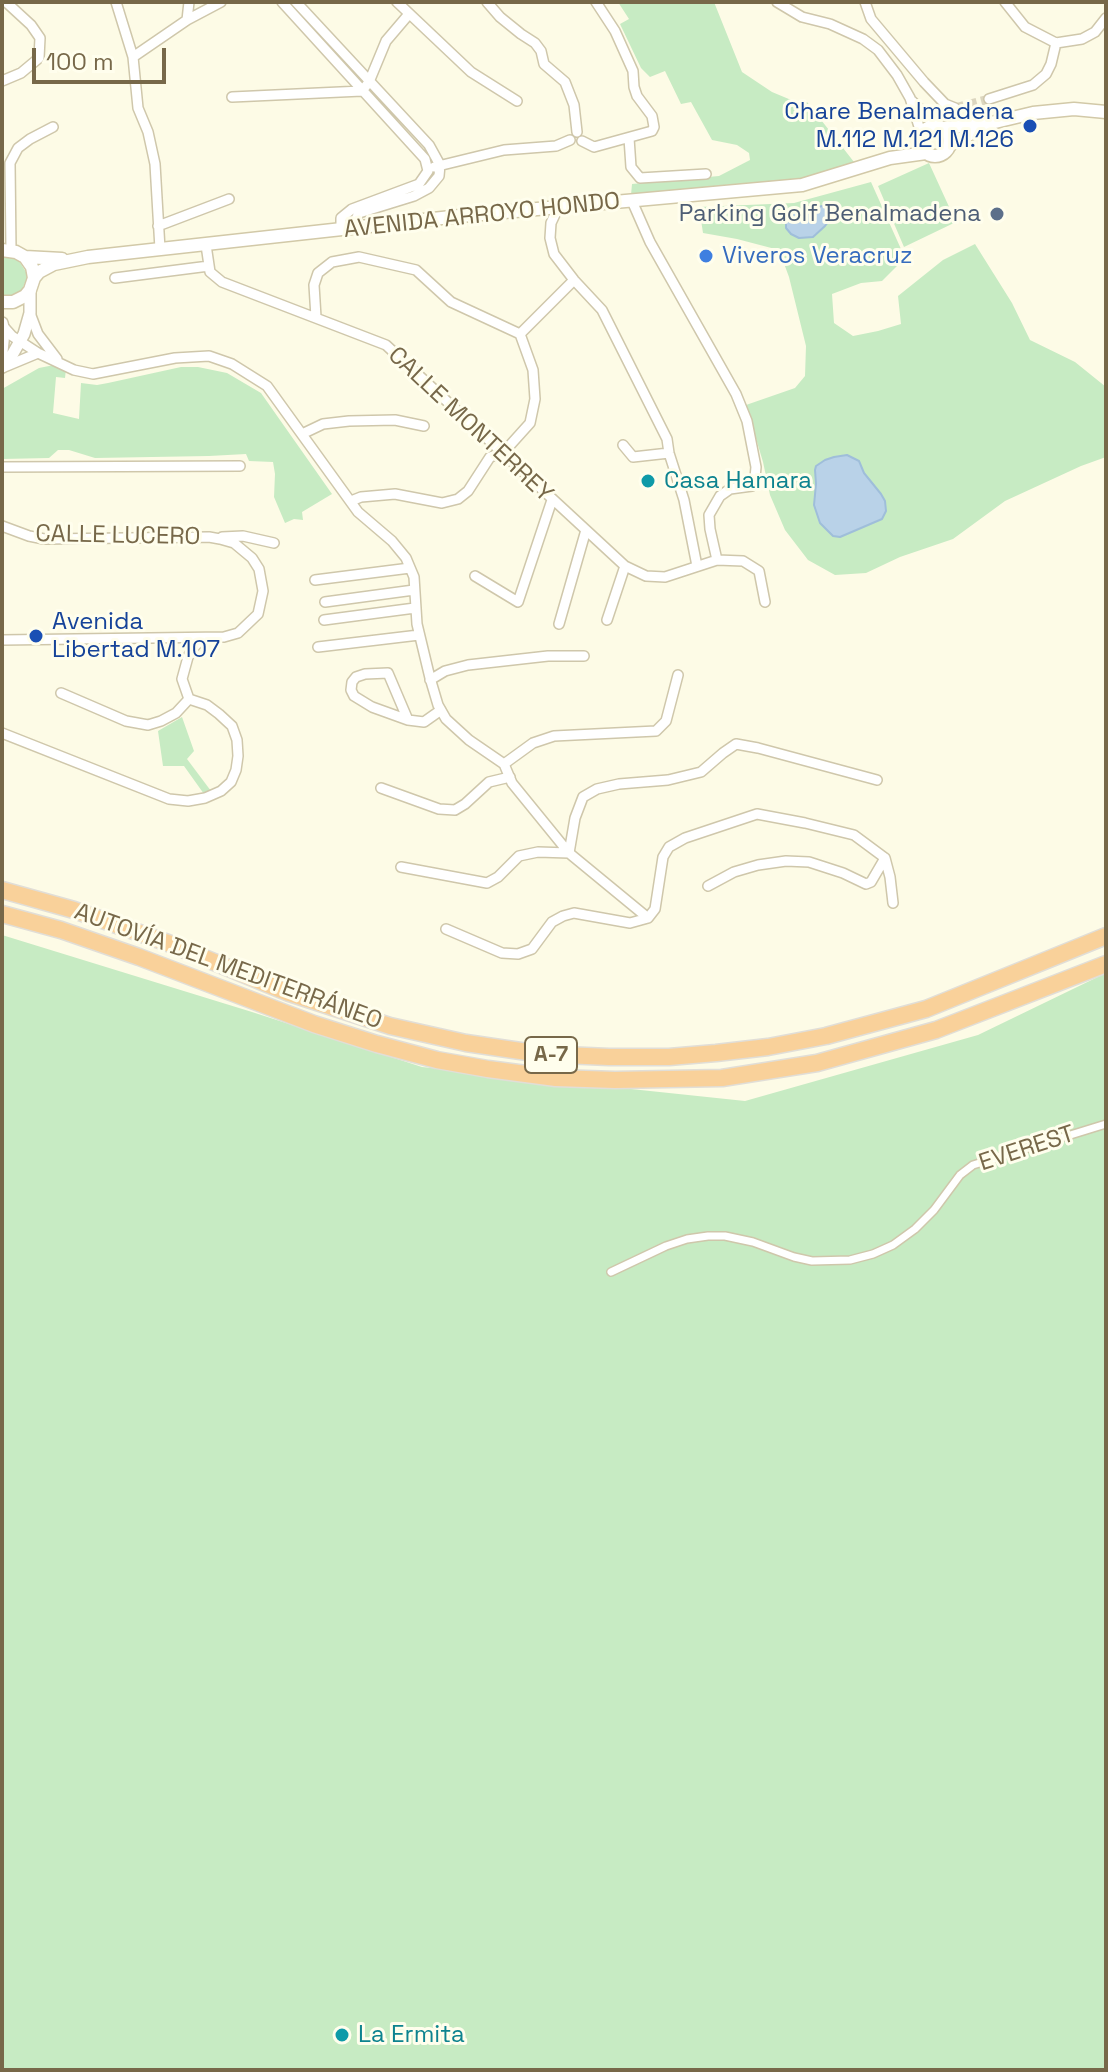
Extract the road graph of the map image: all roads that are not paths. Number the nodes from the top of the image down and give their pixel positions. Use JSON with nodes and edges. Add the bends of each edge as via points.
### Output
{"nodes":[{"id":1,"x":6,"y":2,"type":"edge"},
{"id":2,"x":116,"y":2,"type":"edge"},
{"id":3,"x":189,"y":2,"type":"edge"},
{"id":4,"x":221,"y":2,"type":"edge"},
{"id":5,"x":282,"y":2,"type":"edge"},
{"id":6,"x":296,"y":2,"type":"edge"},
{"id":7,"x":397,"y":2,"type":"edge"},
{"id":8,"x":487,"y":2,"type":"edge"},
{"id":9,"x":596,"y":2,"type":"edge"},
{"id":10,"x":777,"y":2,"type":"edge"},
{"id":11,"x":865,"y":2,"type":"edge"},
{"id":12,"x":1005,"y":2,"type":"edge"},
{"id":13,"x":409,"y":14,"type":"junction"},
{"id":14,"x":1106,"y":18,"type":"edge"},
{"id":15,"x":187,"y":20,"type":"junction"},
{"id":16,"x":889,"y":40,"type":"junction"},
{"id":17,"x":1056,"y":43,"type":"junction"},
{"id":18,"x":878,"y":50,"type":"junction"},
{"id":19,"x":133,"y":57,"type":"junction"},
{"id":20,"x":2,"y":80,"type":"edge"},
{"id":21,"x":369,"y":82,"type":"junction"},
{"id":22,"x":362,"y":91,"type":"junction"},
{"id":23,"x":232,"y":97,"type":"dead end"},
{"id":24,"x":910,"y":98,"type":"junction"},
{"id":25,"x":989,"y":99,"type":"tunnel mouth"},
{"id":26,"x":517,"y":101,"type":"dead end"},
{"id":27,"x":955,"y":108,"type":"dead end"},
{"id":28,"x":1106,"y":112,"type":"edge"},
{"id":29,"x":991,"y":123,"type":"junction"},
{"id":30,"x":53,"y":127,"type":"dead end"},
{"id":31,"x":942,"y":127,"type":"junction"},
{"id":32,"x":920,"y":135,"type":"junction"},
{"id":33,"x":576,"y":138,"type":"junction"},
{"id":34,"x":629,"y":138,"type":"junction"},
{"id":35,"x":950,"y":145,"type":"junction"},
{"id":36,"x":926,"y":153,"type":"junction"},
{"id":37,"x":890,"y":158,"type":"junction"},
{"id":38,"x":457,"y":163,"type":"junction"},
{"id":39,"x":440,"y":165,"type":"junction"},
{"id":40,"x":428,"y":171,"type":"junction"},
{"id":41,"x":706,"y":174,"type":"dead end"},
{"id":42,"x":439,"y":176,"type":"junction"},
{"id":43,"x":229,"y":199,"type":"dead end"},
{"id":44,"x":632,"y":201,"type":"junction"},
{"id":45,"x":558,"y":208,"type":"junction"},
{"id":46,"x":158,"y":226,"type":"junction"},
{"id":47,"x":357,"y":228,"type":"junction"},
{"id":48,"x":341,"y":230,"type":"junction"},
{"id":49,"x":206,"y":245,"type":"junction"},
{"id":50,"x":160,"y":249,"type":"junction"},
{"id":51,"x":6,"y":250,"type":"edge"},
{"id":52,"x":25,"y":257,"type":"junction"},
{"id":53,"x":70,"y":260,"type":"junction"},
{"id":54,"x":209,"y":266,"type":"junction"},
{"id":55,"x":115,"y":278,"type":"dead end"},
{"id":56,"x":574,"y":280,"type":"junction"},
{"id":57,"x":32,"y":284,"type":"junction"},
{"id":58,"x":2,"y":302,"type":"edge"},
{"id":59,"x":30,"y":313,"type":"junction"},
{"id":60,"x":316,"y":317,"type":"junction"},
{"id":61,"x":3,"y":324,"type":"edge"},
{"id":62,"x":520,"y":334,"type":"junction"},
{"id":63,"x":21,"y":342,"type":"junction"},
{"id":64,"x":2,"y":352,"type":"edge"},
{"id":65,"x":38,"y":353,"type":"junction"},
{"id":66,"x":59,"y":362,"type":"junction"},
{"id":67,"x":2,"y":368,"type":"edge"},
{"id":68,"x":424,"y":426,"type":"dead end"},
{"id":69,"x":302,"y":434,"type":"junction"},
{"id":70,"x":623,"y":445,"type":"dead end"},
{"id":71,"x":503,"y":453,"type":"junction"},
{"id":72,"x":669,"y":453,"type":"junction"},
{"id":73,"x":240,"y":466,"type":"dead end"},
{"id":74,"x":2,"y":467,"type":"edge"},
{"id":75,"x":552,"y":500,"type":"junction"},
{"id":76,"x":351,"y":501,"type":"junction"},
{"id":77,"x":2,"y":526,"type":"edge"},
{"id":78,"x":586,"y":530,"type":"junction"},
{"id":79,"x":209,"y":537,"type":"junction"},
{"id":80,"x":274,"y":543,"type":"dead end"},
{"id":81,"x":717,"y":560,"type":"junction"},
{"id":82,"x":625,"y":566,"type":"junction"},
{"id":83,"x":697,"y":566,"type":"junction"},
{"id":84,"x":410,"y":568,"type":"junction"},
{"id":85,"x":475,"y":576,"type":"dead end"},
{"id":86,"x":315,"y":580,"type":"dead end"},
{"id":87,"x":414,"y":590,"type":"junction"},
{"id":88,"x":325,"y":602,"type":"dead end"},
{"id":89,"x":765,"y":602,"type":"dead end"},
{"id":90,"x":415,"y":608,"type":"junction"},
{"id":91,"x":324,"y":620,"type":"dead end"},
{"id":92,"x":607,"y":620,"type":"dead end"},
{"id":93,"x":559,"y":624,"type":"dead end"},
{"id":94,"x":419,"y":635,"type":"junction"},
{"id":95,"x":203,"y":638,"type":"junction"},
{"id":96,"x":2,"y":640,"type":"edge"},
{"id":97,"x":318,"y":647,"type":"dead end"},
{"id":98,"x":584,"y":656,"type":"dead end"},
{"id":99,"x":678,"y":675,"type":"dead end"},
{"id":100,"x":430,"y":680,"type":"junction"},
{"id":101,"x":61,"y":693,"type":"dead end"},
{"id":102,"x":189,"y":699,"type":"junction"},
{"id":103,"x":441,"y":710,"type":"junction"},
{"id":104,"x":408,"y":720,"type":"junction"},
{"id":105,"x":2,"y":733,"type":"edge"},
{"id":106,"x":504,"y":764,"type":"junction"},
{"id":107,"x":510,"y":777,"type":"junction"},
{"id":108,"x":877,"y":780,"type":"dead end"},
{"id":109,"x":381,"y":788,"type":"dead end"},
{"id":110,"x":569,"y":853,"type":"junction"},
{"id":111,"x":885,"y":858,"type":"junction"},
{"id":112,"x":401,"y":867,"type":"dead end"},
{"id":113,"x":708,"y":886,"type":"dead end"},
{"id":114,"x":2,"y":890,"type":"edge"},
{"id":115,"x":893,"y":903,"type":"dead end"},
{"id":116,"x":2,"y":914,"type":"edge"},
{"id":117,"x":648,"y":918,"type":"junction"},
{"id":118,"x":446,"y":929,"type":"dead end"},
{"id":119,"x":1106,"y":936,"type":"edge"},
{"id":120,"x":1106,"y":964,"type":"edge"},
{"id":121,"x":1106,"y":1124,"type":"edge"},
{"id":122,"x":611,"y":1272,"type":"dead end"}],
"edges":[{"from":1,"to":20,"type":"street","via":[[40,38],[39,58]]},
{"from":2,"to":19,"type":"street"},
{"from":3,"to":15,"type":"street"},
{"from":4,"to":15,"type":"street"},
{"from":5,"to":22,"type":"street"},
{"from":6,"to":21,"type":"street"},
{"from":7,"to":13,"type":"street"},
{"from":8,"to":33,"type":"street","via":[[535,43],[544,64],[565,82],[574,105]]},
{"from":9,"to":34,"type":"street","via":[[631,67],[637,96],[652,116],[652,131]]},
{"from":10,"to":18,"type":"street"},
{"from":11,"to":16,"type":"street","via":[[871,19]]},
{"from":12,"to":17,"type":"street","via":[[1025,27]]},
{"from":13,"to":21,"type":"street","via":[[386,41]]},
{"from":13,"to":26,"type":"street","via":[[471,72]]},
{"from":14,"to":17,"type":"street","via":[[1082,39]]},
{"from":15,"to":19,"type":"street"},
{"from":16,"to":18,"type":"street"},
{"from":16,"to":27,"type":"street","via":[[945,104]]},
{"from":17,"to":25,"type":"street","via":[[1051,64],[1039,80]]},
{"from":18,"to":24,"type":"street"},
{"from":19,"to":46,"type":"street","via":[[138,108],[155,164]]},
{"from":21,"to":22,"type":"street"},
{"from":21,"to":39,"type":"street","via":[[429,145]]},
{"from":22,"to":23,"type":"street"},
{"from":22,"to":40,"type":"street","via":[[419,151]]},
{"from":24,"to":31,"type":"street"},
{"from":24,"to":32,"type":"street"},
{"from":28,"to":29,"type":"main road","via":[[1074,109]]},
{"from":29,"to":31,"type":"main road"},
{"from":29,"to":35,"type":"main road"},
{"from":30,"to":51,"type":"street","via":[[18,148],[10,163]]},
{"from":31,"to":32,"type":"main road","via":[[933,125]]},
{"from":31,"to":35,"type":"main road"},
{"from":32,"to":36,"type":"main road"},
{"from":32,"to":37,"type":"main road","name":"AVENIDA ARROYO HONDO"},
{"from":33,"to":34,"type":"street","via":[[594,147]]},
{"from":33,"to":38,"type":"street"},
{"from":34,"to":41,"type":"street","via":[[631,167],[640,178]]},
{"from":35,"to":36,"type":"main road","via":[[941,155]]},
{"from":36,"to":37,"type":"main road","name":"AVENIDA ARROYO HONDO"},
{"from":37,"to":44,"type":"main road","name":"AVENIDA ARROYO HONDO","via":[[802,185]]},
{"from":38,"to":39,"type":"street"},
{"from":38,"to":42,"type":"street"},
{"from":39,"to":40,"type":"street"},
{"from":39,"to":42,"type":"street"},
{"from":40,"to":48,"type":"street","via":[[419,184],[345,213]]},
{"from":42,"to":47,"type":"street","via":[[414,196],[359,213]]},
{"from":43,"to":46,"type":"street"},
{"from":44,"to":45,"type":"main road","name":"AVENIDA ARROYO HONDO"},
{"from":44,"to":81,"type":"street","via":[[747,421],[755,478],[752,486],[720,496],[709,515]]},
{"from":45,"to":47,"type":"main road","name":"AVENIDA ARROYO HONDO"},
{"from":45,"to":56,"type":"street","via":[[550,238],[554,254]]},
{"from":46,"to":50,"type":"street"},
{"from":47,"to":48,"type":"main road","name":"AVENIDA ARROYO HONDO"},
{"from":48,"to":49,"type":"main road","name":"AVENIDA ARROYO HONDO"},
{"from":49,"to":50,"type":"main road","name":"AVENIDA ARROYO HONDO"},
{"from":49,"to":54,"type":"street"},
{"from":50,"to":53,"type":"main road","name":"AVENIDA ARROYO HONDO"},
{"from":51,"to":52,"type":"main road"},
{"from":52,"to":53,"type":"main road","name":"AVENIDA ARROYO HONDO"},
{"from":52,"to":57,"type":"main road","via":[[32,267]]},
{"from":53,"to":57,"type":"main road","name":"AVENIDA ARROYO HONDO","via":[[39,272]]},
{"from":54,"to":55,"type":"street"},
{"from":54,"to":60,"type":"street","name":"CALLE MONTERREY","via":[[222,282]]},
{"from":56,"to":62,"type":"street"},
{"from":56,"to":72,"type":"street","via":[[602,310],[667,439]]},
{"from":57,"to":58,"type":"main road","name":"AVENIDA ARROYO HONDO","via":[[19,300]]},
{"from":57,"to":59,"type":"street"},
{"from":59,"to":63,"type":"street"},
{"from":59,"to":66,"type":"street"},
{"from":60,"to":62,"type":"street","via":[[318,273],[332,262],[359,257],[416,270],[451,302]]},
{"from":60,"to":71,"type":"street","name":"CALLE MONTERREY","via":[[386,345]]},
{"from":61,"to":63,"type":"street"},
{"from":61,"to":64,"type":"street"},
{"from":62,"to":71,"type":"street","via":[[533,370],[535,399],[530,423]]},
{"from":63,"to":65,"type":"street"},
{"from":63,"to":67,"type":"street"},
{"from":65,"to":66,"type":"street"},
{"from":65,"to":67,"type":"street"},
{"from":66,"to":69,"type":"street","via":[[93,374],[209,356],[267,386]]},
{"from":68,"to":69,"type":"street","via":[[395,420],[349,421],[323,424]]},
{"from":69,"to":76,"type":"street"},
{"from":70,"to":72,"type":"street","via":[[633,457]]},
{"from":71,"to":75,"type":"street","name":"CALLE MONTERREY"},
{"from":71,"to":76,"type":"street","via":[[490,457],[458,499],[442,503],[395,494]]},
{"from":72,"to":83,"type":"street"},
{"from":73,"to":74,"type":"street"},
{"from":75,"to":78,"type":"street","name":"CALLE MONTERREY"},
{"from":75,"to":85,"type":"street","via":[[518,602]]},
{"from":76,"to":84,"type":"street","via":[[392,541]]},
{"from":77,"to":79,"type":"street","name":"CALLE LUCERO","via":[[44,539]]},
{"from":78,"to":82,"type":"street","name":"CALLE MONTERREY"},
{"from":78,"to":93,"type":"street"},
{"from":79,"to":80,"type":"street","via":[[243,536]]},
{"from":79,"to":95,"type":"street","name":"CALLE LUCERO","via":[[234,543],[252,558],[263,591],[258,614],[238,633]]},
{"from":81,"to":83,"type":"street","name":"CALLE MONTERREY"},
{"from":81,"to":89,"type":"street","via":[[743,561],[759,571]]},
{"from":82,"to":83,"type":"street","name":"CALLE MONTERREY","via":[[646,576],[665,577]]},
{"from":82,"to":92,"type":"street"},
{"from":84,"to":86,"type":"street"},
{"from":84,"to":87,"type":"street"},
{"from":87,"to":88,"type":"street"},
{"from":87,"to":90,"type":"street"},
{"from":90,"to":91,"type":"street"},
{"from":90,"to":94,"type":"street"},
{"from":94,"to":97,"type":"street"},
{"from":94,"to":100,"type":"street"},
{"from":95,"to":96,"type":"street","name":"CALLE LUCERO"},
{"from":95,"to":102,"type":"street","via":[[184,669]]},
{"from":98,"to":100,"type":"street","via":[[468,665]]},
{"from":99,"to":106,"type":"street","via":[[666,721],[656,731],[554,736],[533,743]]},
{"from":100,"to":103,"type":"street"},
{"from":101,"to":102,"type":"street","via":[[148,725],[176,713]]},
{"from":102,"to":105,"type":"street","via":[[219,714],[237,740],[231,782],[205,798],[169,799]]},
{"from":103,"to":104,"type":"street","via":[[424,722]]},
{"from":103,"to":106,"type":"street","via":[[469,740]]},
{"from":104,"to":104,"type":"street","via":[[354,696],[352,682],[365,674],[388,673]]},
{"from":106,"to":107,"type":"street"},
{"from":107,"to":109,"type":"street","via":[[489,782],[455,810]]},
{"from":107,"to":110,"type":"street"},
{"from":108,"to":110,"type":"street","via":[[736,744],[701,772],[619,784],[583,797]]},
{"from":110,"to":112,"type":"street","via":[[519,856],[487,883]]},
{"from":110,"to":117,"type":"street"},
{"from":111,"to":113,"type":"street","via":[[866,884],[809,862],[786,861],[734,872]]},
{"from":111,"to":115,"type":"street"},
{"from":111,"to":117,"type":"street","via":[[854,835],[757,814],[669,847],[655,909]]},
{"from":114,"to":119,"type":"highway","name":"AUTOVÍA DEL MEDITERRÁNEO","number":"A-7","via":[[114,924],[289,993],[390,1026],[526,1052],[609,1057],[716,1053],[826,1036],[926,1009]]},
{"from":116,"to":120,"type":"highway","name":"AUTOVÍA DEL MEDITERRÁNEO","number":"A-7","via":[[139,957],[377,1044],[463,1065],[615,1080],[722,1078],[817,1063],[936,1030]]},
{"from":117,"to":118,"type":"street","via":[[630,923],[574,913],[563,916],[532,949],[518,954],[502,953]]},
{"from":121,"to":122,"type":"street","name":"EVEREST","via":[[973,1165],[915,1229],[873,1254],[812,1261],[753,1242],[708,1236],[666,1246]]}]}
